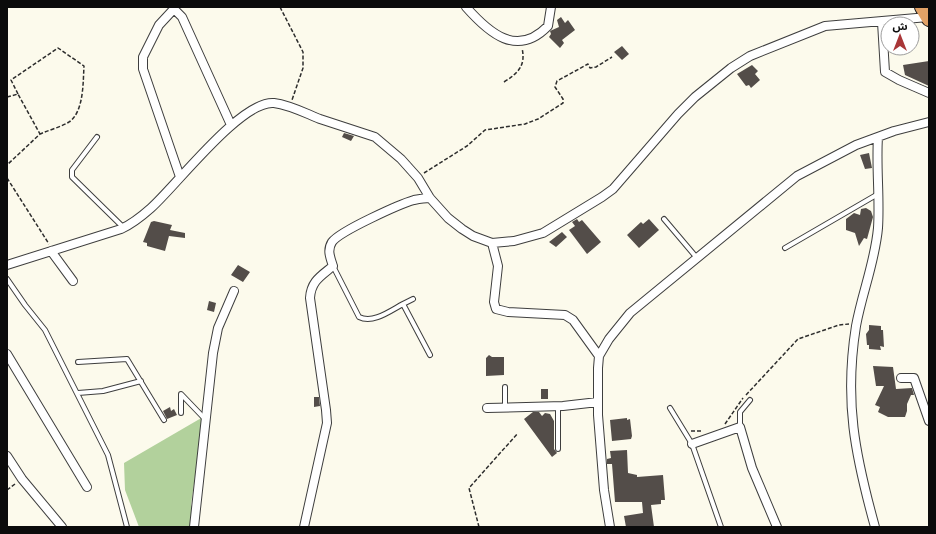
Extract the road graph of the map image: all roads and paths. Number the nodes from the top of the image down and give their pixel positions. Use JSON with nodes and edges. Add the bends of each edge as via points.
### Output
{"nodes":[{"id":1,"x":280,"y":7,"type":"edge"},
{"id":2,"x":466,"y":7,"type":"edge"},
{"id":3,"x":551,"y":7,"type":"edge"},
{"id":4,"x":926,"y":14,"type":"edge"},
{"id":5,"x":915,"y":16,"type":"edge"},
{"id":6,"x":880,"y":22,"type":"edge"},
{"id":7,"x":521,"y":43,"type":"junction"},
{"id":8,"x":884,"y":56,"type":"edge"},
{"id":9,"x":612,"y":57,"type":"dead end"},
{"id":10,"x":504,"y":82,"type":"dead end"},
{"id":11,"x":929,"y":93,"type":"edge"},
{"id":12,"x":18,"y":94,"type":"junction"},
{"id":13,"x":7,"y":98,"type":"edge"},
{"id":14,"x":290,"y":107,"type":"junction"},
{"id":15,"x":929,"y":122,"type":"edge"},
{"id":16,"x":231,"y":125,"type":"junction"},
{"id":17,"x":40,"y":134,"type":"junction"},
{"id":18,"x":97,"y":137,"type":"dead end"},
{"id":19,"x":878,"y":137,"type":"junction"},
{"id":20,"x":7,"y":165,"type":"edge"},
{"id":21,"x":7,"y":178,"type":"edge"},
{"id":22,"x":180,"y":178,"type":"junction"},
{"id":23,"x":418,"y":178,"type":"junction"},
{"id":24,"x":878,"y":194,"type":"junction"},
{"id":25,"x":430,"y":198,"type":"junction"},
{"id":26,"x":664,"y":219,"type":"dead end"},
{"id":27,"x":124,"y":228,"type":"junction"},
{"id":28,"x":492,"y":243,"type":"junction"},
{"id":29,"x":785,"y":248,"type":"dead end"},
{"id":30,"x":51,"y":251,"type":"junction"},
{"id":31,"x":697,"y":258,"type":"junction"},
{"id":32,"x":7,"y":265,"type":"edge"},
{"id":33,"x":333,"y":266,"type":"junction"},
{"id":34,"x":7,"y":279,"type":"edge"},
{"id":35,"x":73,"y":281,"type":"dead end"},
{"id":36,"x":234,"y":291,"type":"dead end"},
{"id":37,"x":413,"y":299,"type":"dead end"},
{"id":38,"x":403,"y":304,"type":"junction"},
{"id":39,"x":856,"y":326,"type":"junction"},
{"id":40,"x":7,"y":354,"type":"edge"},
{"id":41,"x":430,"y":355,"type":"dead end"},
{"id":42,"x":599,"y":356,"type":"junction"},
{"id":43,"x":78,"y":362,"type":"dead end"},
{"id":44,"x":902,"y":378,"type":"dead end"},
{"id":45,"x":141,"y":381,"type":"junction"},
{"id":46,"x":505,"y":387,"type":"dead end"},
{"id":47,"x":78,"y":393,"type":"junction"},
{"id":48,"x":750,"y":400,"type":"dead end"},
{"id":49,"x":598,"y":402,"type":"junction"},
{"id":50,"x":558,"y":406,"type":"junction"},
{"id":51,"x":505,"y":407,"type":"junction"},
{"id":52,"x":487,"y":408,"type":"dead end"},
{"id":53,"x":670,"y":408,"type":"dead end"},
{"id":54,"x":180,"y":413,"type":"dead end"},
{"id":55,"x":205,"y":419,"type":"junction"},
{"id":56,"x":164,"y":420,"type":"dead end"},
{"id":57,"x":929,"y":421,"type":"edge"},
{"id":58,"x":724,"y":426,"type":"dead end"},
{"id":59,"x":740,"y":428,"type":"junction"},
{"id":60,"x":684,"y":429,"type":"junction"},
{"id":61,"x":705,"y":431,"type":"dead end"},
{"id":62,"x":518,"y":433,"type":"dead end"},
{"id":63,"x":692,"y":444,"type":"junction"},
{"id":64,"x":558,"y":449,"type":"dead end"},
{"id":65,"x":7,"y":456,"type":"edge"},
{"id":66,"x":22,"y":479,"type":"junction"},
{"id":67,"x":87,"y":487,"type":"dead end"},
{"id":68,"x":7,"y":490,"type":"edge"},
{"id":69,"x":62,"y":527,"type":"edge"},
{"id":70,"x":127,"y":527,"type":"edge"},
{"id":71,"x":194,"y":527,"type":"edge"},
{"id":72,"x":304,"y":527,"type":"edge"},
{"id":73,"x":479,"y":527,"type":"edge"},
{"id":74,"x":610,"y":527,"type":"edge"},
{"id":75,"x":722,"y":527,"type":"edge"},
{"id":76,"x":777,"y":527,"type":"edge"},
{"id":77,"x":875,"y":527,"type":"edge"}],
"edges":[{"from":1,"to":14,"type":"path","via":[[303,52],[304,60]]},
{"from":2,"to":7,"type":"street","via":[[500,37]]},
{"from":3,"to":7,"type":"street","via":[[548,26],[535,37]]},
{"from":4,"to":5,"type":"street"},
{"from":6,"to":28,"type":"street","via":[[825,26],[750,56],[695,97],[602,198],[543,233],[514,241]]},
{"from":7,"to":10,"type":"path","via":[[524,60],[522,68]]},
{"from":8,"to":11,"type":"street","via":[[885,72]]},
{"from":9,"to":23,"type":"path","via":[[596,67],[590,68],[588,64],[557,81],[555,88],[563,99],[560,105],[538,119],[525,124],[484,130],[467,146]]},
{"from":12,"to":13,"type":"path"},
{"from":12,"to":17,"type":"path"},
{"from":12,"to":17,"type":"path","via":[[12,80],[58,48],[84,66],[83,93],[79,107],[70,121]]},
{"from":14,"to":16,"type":"street","via":[[273,103],[263,104],[253,108]]},
{"from":14,"to":23,"type":"street","via":[[375,137],[401,159]]},
{"from":15,"to":19,"type":"street"},
{"from":16,"to":22,"type":"street"},
{"from":16,"to":22,"type":"street","via":[[182,17],[176,11],[172,11],[159,24],[143,57],[143,69]]},
{"from":17,"to":20,"type":"path"},
{"from":18,"to":27,"type":"lane","via":[[72,170],[72,177]]},
{"from":19,"to":24,"type":"street"},
{"from":19,"to":31,"type":"street","via":[[838,153],[797,176]]},
{"from":21,"to":30,"type":"path","via":[[49,243]]},
{"from":22,"to":27,"type":"street","via":[[151,208]]},
{"from":23,"to":25,"type":"street"},
{"from":24,"to":29,"type":"lane"},
{"from":24,"to":39,"type":"street","via":[[876,243]]},
{"from":25,"to":28,"type":"street","via":[[462,229]]},
{"from":25,"to":33,"type":"street","via":[[405,203],[336,238],[329,255]]},
{"from":26,"to":31,"type":"lane"},
{"from":27,"to":30,"type":"street"},
{"from":28,"to":42,"type":"street","via":[[498,266],[494,302],[496,309],[565,315],[572,320]]},
{"from":30,"to":32,"type":"street"},
{"from":30,"to":35,"type":"street"},
{"from":31,"to":42,"type":"street","via":[[622,322],[608,339]]},
{"from":33,"to":38,"type":"lane","via":[[359,317],[366,320],[374,318]]},
{"from":33,"to":72,"type":"street","via":[[310,288],[326,423]]},
{"from":34,"to":47,"type":"lane","via":[[45,330]]},
{"from":36,"to":55,"type":"street","via":[[218,328]]},
{"from":37,"to":38,"type":"lane"},
{"from":38,"to":41,"type":"lane"},
{"from":39,"to":58,"type":"path","via":[[839,325],[793,342],[735,407]]},
{"from":39,"to":77,"type":"street","via":[[851,364],[851,412],[859,467]]},
{"from":40,"to":67,"type":"street"},
{"from":42,"to":49,"type":"street"},
{"from":43,"to":45,"type":"lane","via":[[127,359]]},
{"from":44,"to":57,"type":"street","via":[[914,378]]},
{"from":45,"to":47,"type":"lane","via":[[103,391]]},
{"from":45,"to":56,"type":"lane"},
{"from":46,"to":51,"type":"lane"},
{"from":47,"to":70,"type":"lane","via":[[112,464]]},
{"from":48,"to":59,"type":"lane","via":[[740,412]]},
{"from":49,"to":50,"type":"street"},
{"from":49,"to":74,"type":"street","via":[[604,490]]},
{"from":50,"to":51,"type":"street"},
{"from":50,"to":64,"type":"lane"},
{"from":51,"to":52,"type":"street"},
{"from":53,"to":60,"type":"lane"},
{"from":54,"to":55,"type":"lane","via":[[181,394]]},
{"from":55,"to":71,"type":"street"},
{"from":59,"to":63,"type":"street"},
{"from":59,"to":76,"type":"street","via":[[752,468]]},
{"from":60,"to":61,"type":"path"},
{"from":60,"to":63,"type":"lane"},
{"from":62,"to":73,"type":"path","via":[[469,488]]},
{"from":63,"to":75,"type":"lane"},
{"from":65,"to":66,"type":"street"},
{"from":66,"to":68,"type":"path"},
{"from":66,"to":69,"type":"street"}]}
